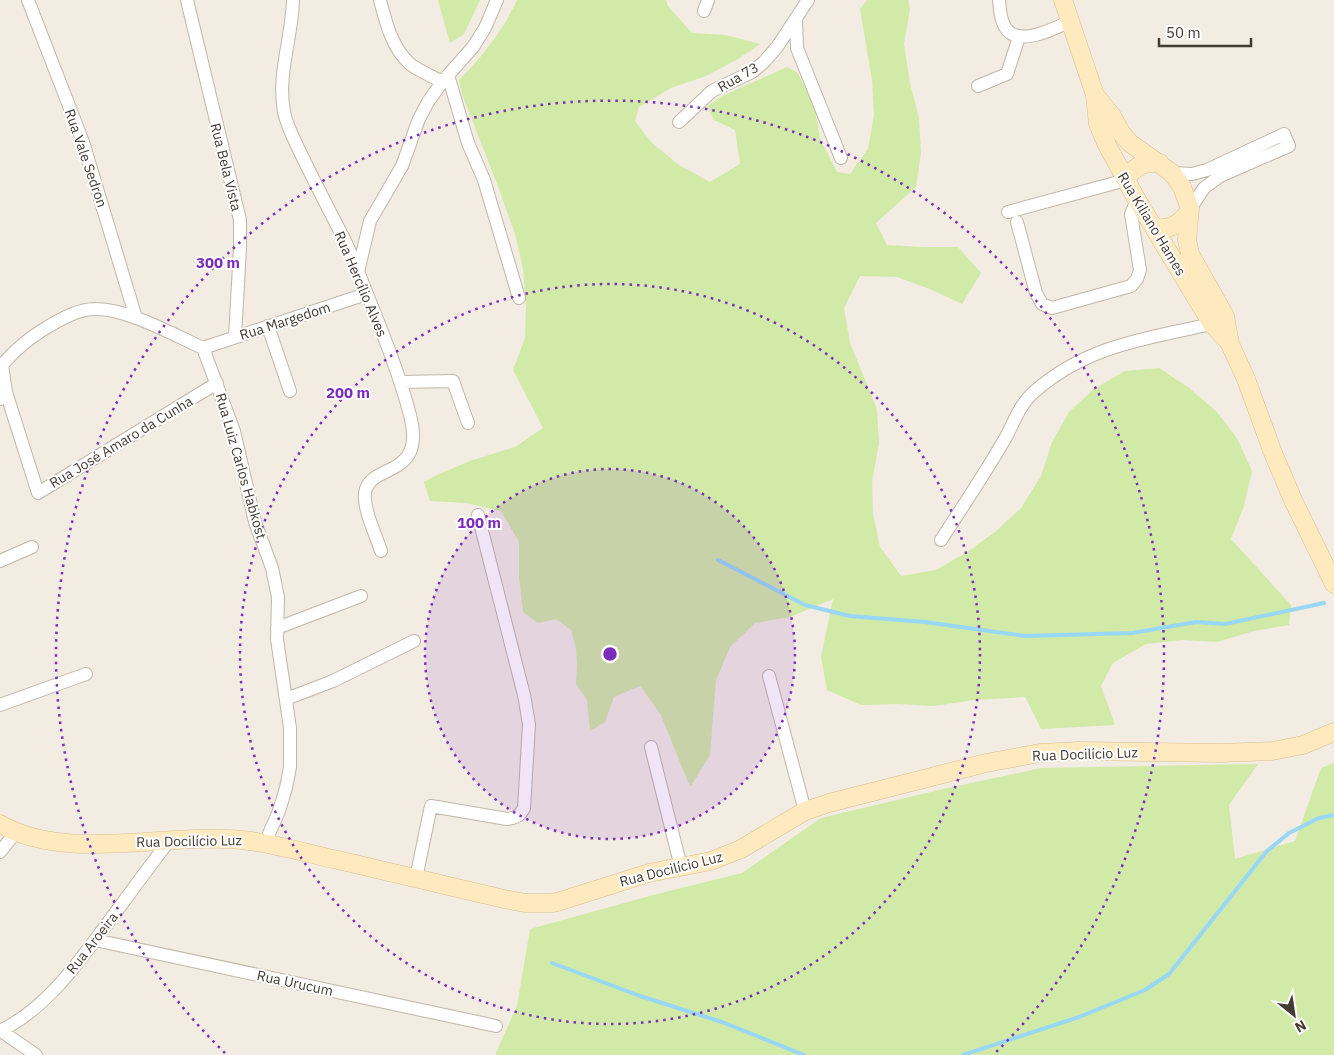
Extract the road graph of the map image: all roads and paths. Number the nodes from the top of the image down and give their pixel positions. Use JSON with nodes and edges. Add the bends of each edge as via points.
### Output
{"nodes":[{"id":1,"x":28,"y":0,"type":"edge"},
{"id":2,"x":186,"y":0,"type":"edge"},
{"id":3,"x":293,"y":0,"type":"edge"},
{"id":4,"x":380,"y":0,"type":"edge"},
{"id":5,"x":497,"y":0,"type":"edge"},
{"id":6,"x":808,"y":0,"type":"edge"},
{"id":7,"x":999,"y":0,"type":"edge"},
{"id":8,"x":1063,"y":0,"type":"edge"},
{"id":9,"x":796,"y":20,"type":"junction"},
{"id":10,"x":1070,"y":21,"type":"junction"},
{"id":11,"x":1019,"y":37,"type":"junction"},
{"id":12,"x":445,"y":78,"type":"junction"},
{"id":13,"x":978,"y":86,"type":"dead end"},
{"id":14,"x":1095,"y":94,"type":"junction"},
{"id":15,"x":678,"y":122,"type":"dead end"},
{"id":16,"x":841,"y":158,"type":"dead end"},
{"id":17,"x":1166,"y":168,"type":"junction"},
{"id":18,"x":1126,"y":180,"type":"junction"},
{"id":19,"x":1137,"y":200,"type":"junction"},
{"id":20,"x":1190,"y":209,"type":"junction"},
{"id":21,"x":1008,"y":212,"type":"dead end"},
{"id":22,"x":1017,"y":222,"type":"dead end"},
{"id":23,"x":1154,"y":228,"type":"junction"},
{"id":24,"x":358,"y":272,"type":"junction"},
{"id":25,"x":366,"y":294,"type":"junction"},
{"id":26,"x":519,"y":298,"type":"dead end"},
{"id":27,"x":136,"y":318,"type":"junction"},
{"id":28,"x":1212,"y":324,"type":"junction"},
{"id":29,"x":268,"y":326,"type":"junction"},
{"id":30,"x":235,"y":337,"type":"junction"},
{"id":31,"x":1230,"y":344,"type":"junction"},
{"id":32,"x":203,"y":348,"type":"junction"},
{"id":33,"x":400,"y":382,"type":"junction"},
{"id":34,"x":217,"y":384,"type":"junction"},
{"id":35,"x":290,"y":391,"type":"dead end"},
{"id":36,"x":3,"y":395,"type":"edge"},
{"id":37,"x":468,"y":423,"type":"dead end"},
{"id":38,"x":478,"y":515,"type":"dead end"},
{"id":39,"x":942,"y":540,"type":"dead end"},
{"id":40,"x":32,"y":547,"type":"dead end"},
{"id":41,"x":381,"y":551,"type":"dead end"},
{"id":42,"x":0,"y":560,"type":"edge"},
{"id":43,"x":1334,"y":584,"type":"edge"},
{"id":44,"x":361,"y":596,"type":"dead end"},
{"id":45,"x":277,"y":628,"type":"junction"},
{"id":46,"x":414,"y":642,"type":"dead end"},
{"id":47,"x":86,"y":674,"type":"dead end"},
{"id":48,"x":769,"y":676,"type":"dead end"},
{"id":49,"x":286,"y":699,"type":"junction"},
{"id":50,"x":0,"y":705,"type":"edge"},
{"id":51,"x":1334,"y":732,"type":"edge"},
{"id":52,"x":651,"y":747,"type":"dead end"},
{"id":53,"x":805,"y":811,"type":"junction"},
{"id":54,"x":0,"y":824,"type":"edge"},
{"id":55,"x":16,"y":832,"type":"junction"},
{"id":56,"x":169,"y":840,"type":"junction"},
{"id":57,"x":265,"y":844,"type":"junction"},
{"id":58,"x":0,"y":852,"type":"edge"},
{"id":59,"x":681,"y":867,"type":"junction"},
{"id":60,"x":416,"y":878,"type":"junction"},
{"id":61,"x":95,"y":940,"type":"junction"},
{"id":62,"x":496,"y":1026,"type":"dead end"},
{"id":63,"x":0,"y":1031,"type":"edge"},
{"id":64,"x":36,"y":1055,"type":"edge"}],
"edges":[{"from":1,"to":27,"type":"street","name":"Rua Vale Sedron","via":[[83,142]]},
{"from":2,"to":30,"type":"street","name":"Rua Bela Vista","via":[[240,220]]},
{"from":3,"to":24,"type":"street","name":"Rua Hercílio Alves","via":[[283,66],[284,114]]},
{"from":4,"to":12,"type":"street","via":[[400,54],[412,65]]},
{"from":5,"to":12,"type":"street","via":[[479,39]]},
{"from":6,"to":9,"type":"street","name":"Rua 73"},
{"from":7,"to":11,"type":"street","via":[[1004,27]]},
{"from":8,"to":10,"type":"main road","name":"Rua Kiliano Hames"},
{"from":9,"to":15,"type":"street","name":"Rua 73","via":[[764,62],[752,72],[712,91]]},
{"from":9,"to":16,"type":"street","via":[[797,48]]},
{"from":10,"to":11,"type":"street","via":[[1050,31]]},
{"from":10,"to":14,"type":"main road","name":"Rua Kiliano Hames"},
{"from":11,"to":13,"type":"street","via":[[1007,74]]},
{"from":12,"to":24,"type":"street","via":[[419,119],[396,177],[370,221]]},
{"from":12,"to":26,"type":"street","via":[[484,180]]},
{"from":14,"to":17,"type":"main road","name":"Rua Kiliano Hames","via":[[1130,143]]},
{"from":14,"to":18,"type":"main road","name":"Rua Kiliano Hames","via":[[1098,124]]},
{"from":17,"to":18,"type":"main road","via":[[1149,163],[1138,166]]},
{"from":17,"to":20,"type":"main road","name":"Rua Kiliano Hames","via":[[1182,187]]},
{"from":17,"to":20,"type":"street","via":[[1192,174],[1207,170],[1284,134],[1289,146],[1212,182]]},
{"from":18,"to":19,"type":"main road","name":"Rua Kiliano Hames"},
{"from":18,"to":21,"type":"street"},
{"from":19,"to":22,"type":"street","via":[[1132,214],[1140,270],[1137,279],[1131,286],[1052,308],[1042,304],[1036,293]]},
{"from":19,"to":23,"type":"main road","name":"Rua Kiliano Hames"},
{"from":20,"to":23,"type":"main road","via":[[1175,226]]},
{"from":20,"to":31,"type":"main road","name":"Rua Kiliano Hames","via":[[1187,240],[1190,254],[1225,316]]},
{"from":23,"to":28,"type":"main road","name":"Rua Kiliano Hames"},
{"from":24,"to":25,"type":"street","name":"Rua Hercílio Alves"},
{"from":25,"to":29,"type":"street","name":"Rua Margedom"},
{"from":25,"to":33,"type":"street","name":"Rua Hercílio Alves"},
{"from":27,"to":32,"type":"street"},
{"from":27,"to":36,"type":"street","via":[[95,308],[56,322],[17,348],[2,365]]},
{"from":28,"to":31,"type":"main road","name":"Rua Kiliano Hames"},
{"from":28,"to":39,"type":"street","via":[[1096,352],[1071,365],[1033,393]]},
{"from":29,"to":30,"type":"street","name":"Rua Margedom"},
{"from":29,"to":35,"type":"street"},
{"from":30,"to":32,"type":"street","name":"Rua Margedom"},
{"from":31,"to":43,"type":"main road","name":"Rua Kiliano Hames","via":[[1273,453]]},
{"from":32,"to":34,"type":"street","name":"Rua Luiz Carlos Habkost"},
{"from":33,"to":37,"type":"street","via":[[453,382]]},
{"from":33,"to":41,"type":"street","name":"Rua Hercílio Alves","via":[[414,433],[408,457],[402,464],[375,478],[366,486],[364,494]]},
{"from":34,"to":36,"type":"street","name":"Rua José Amaro da Cunha","via":[[38,493]]},
{"from":34,"to":45,"type":"street","name":"Rua Luiz Carlos Habkost","via":[[234,431],[255,522],[276,583]]},
{"from":38,"to":60,"type":"street","via":[[529,724],[524,808],[515,818],[506,819],[431,806]]},
{"from":40,"to":42,"type":"street"},
{"from":44,"to":45,"type":"street"},
{"from":45,"to":49,"type":"street","name":"Rua Luiz Carlos Habkost"},
{"from":46,"to":49,"type":"street","via":[[333,681]]},
{"from":47,"to":50,"type":"street"},
{"from":48,"to":53,"type":"street"},
{"from":49,"to":57,"type":"street","name":"Rua Luiz Carlos Habkost","via":[[290,768],[279,811]]},
{"from":51,"to":53,"type":"main road","name":"Rua Docilício Luz","via":[[1303,745],[1264,751],[1040,753],[986,763]]},
{"from":52,"to":59,"type":"street"},
{"from":53,"to":59,"type":"main road","name":"Rua Docilício Luz","via":[[723,858]]},
{"from":54,"to":55,"type":"main road","name":"Rua Docilício Luz"},
{"from":55,"to":56,"type":"main road","name":"Rua Docilício Luz","via":[[73,843]]},
{"from":55,"to":58,"type":"street"},
{"from":56,"to":57,"type":"main road","name":"Rua Docilício Luz","via":[[223,839]]},
{"from":56,"to":61,"type":"street","name":"Rua Aroeira"},
{"from":57,"to":60,"type":"main road","name":"Rua Docilício Luz"},
{"from":59,"to":60,"type":"main road","name":"Rua Docilício Luz","via":[[630,879],[569,900],[540,904]]},
{"from":61,"to":62,"type":"street","name":"Rua Urucum"},
{"from":61,"to":63,"type":"street","name":"Rua Aroeira","via":[[44,1000],[16,1023]]},
{"from":63,"to":64,"type":"street"}]}
